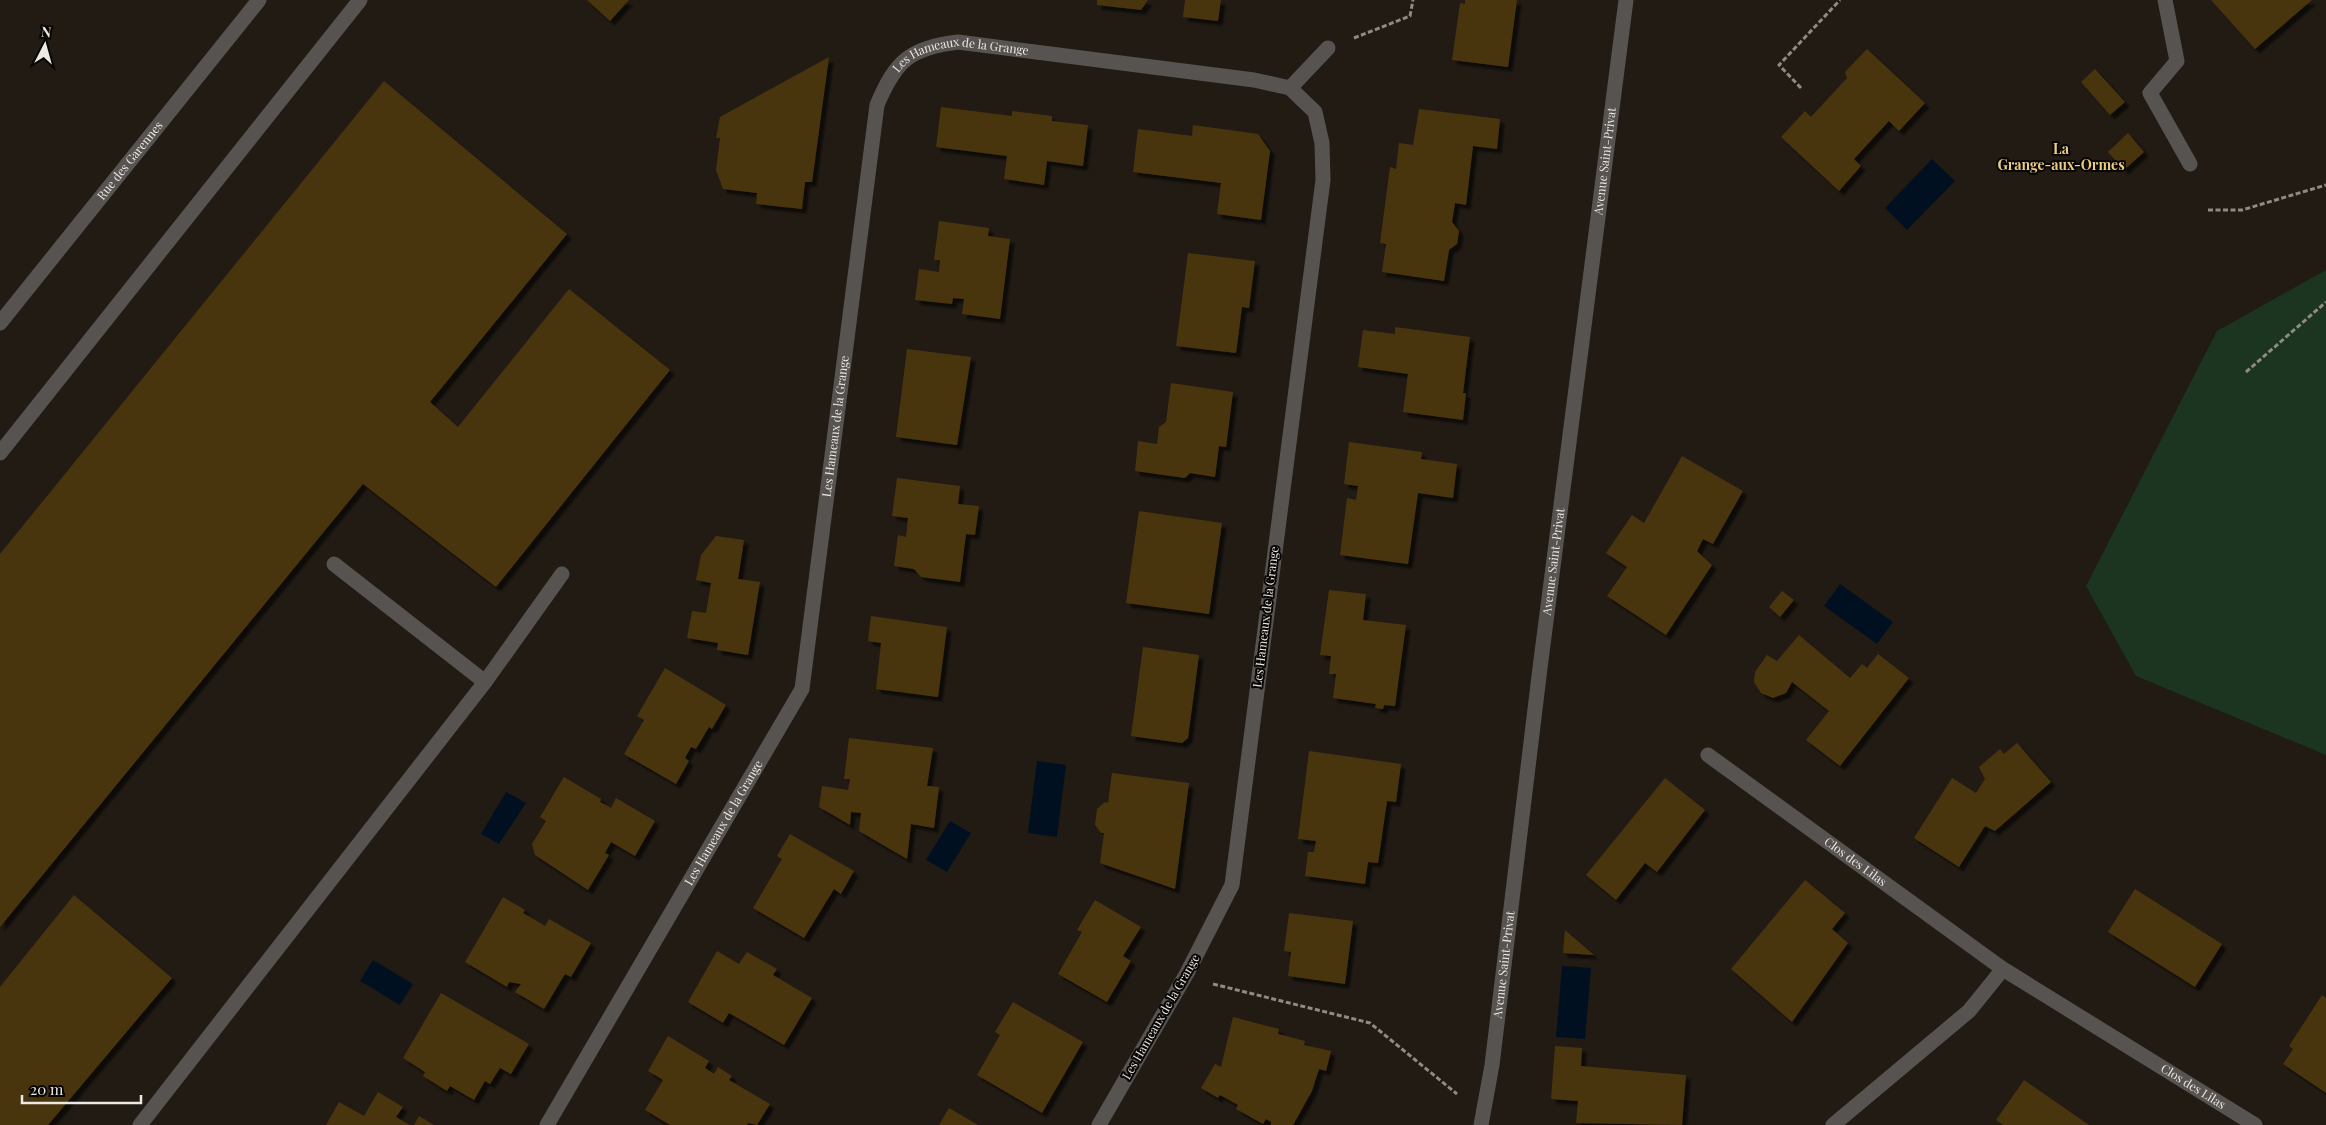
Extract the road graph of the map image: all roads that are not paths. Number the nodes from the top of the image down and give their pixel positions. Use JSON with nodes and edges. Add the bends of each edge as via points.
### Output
{"nodes":[{"id":1,"x":259,"y":0,"type":"edge"},
{"id":2,"x":360,"y":0,"type":"edge"},
{"id":3,"x":1626,"y":0,"type":"edge"},
{"id":4,"x":2164,"y":0,"type":"edge"},
{"id":5,"x":1328,"y":48,"type":"road end"},
{"id":6,"x":1290,"y":88,"type":"junction"},
{"id":7,"x":2190,"y":164,"type":"dead end"},
{"id":8,"x":0,"y":323,"type":"edge"},
{"id":9,"x":0,"y":453,"type":"edge"},
{"id":10,"x":334,"y":564,"type":"dead end"},
{"id":11,"x":562,"y":574,"type":"dead end"},
{"id":12,"x":485,"y":682,"type":"junction"},
{"id":13,"x":1708,"y":755,"type":"dead end"},
{"id":14,"x":2003,"y":969,"type":"junction"},
{"id":15,"x":1485,"y":1123,"type":"edge"},
{"id":16,"x":140,"y":1125,"type":"edge"},
{"id":17,"x":547,"y":1125,"type":"edge"},
{"id":18,"x":1099,"y":1125,"type":"edge"},
{"id":19,"x":1833,"y":1125,"type":"edge"},
{"id":20,"x":2255,"y":1125,"type":"edge"}],
"edges":[{"from":1,"to":8,"type":"street","name":"Rue des Garennes"},
{"from":2,"to":9,"type":"street"},
{"from":3,"to":15,"type":"street","name":"Avenue Saint-Privat"},
{"from":4,"to":7,"type":"street","via":[[2177,61],[2150,93]]},
{"from":5,"to":6,"type":"street"},
{"from":6,"to":17,"type":"street","name":"Les Hameaux de la Grange","via":[[1254,80],[958,42],[930,46],[905,58],[887,81],[877,105],[802,689]]},
{"from":6,"to":18,"type":"street","name":"Les Hameaux de la Grange","via":[[1314,112],[1322,143],[1323,180],[1232,885],[1187,972]]},
{"from":10,"to":12,"type":"street"},
{"from":11,"to":12,"type":"street"},
{"from":12,"to":16,"type":"street"},
{"from":13,"to":14,"type":"street","name":"Clos des Lilas"},
{"from":14,"to":19,"type":"street","via":[[1969,1012]]},
{"from":14,"to":20,"type":"street","name":"Clos des Lilas"}]}
